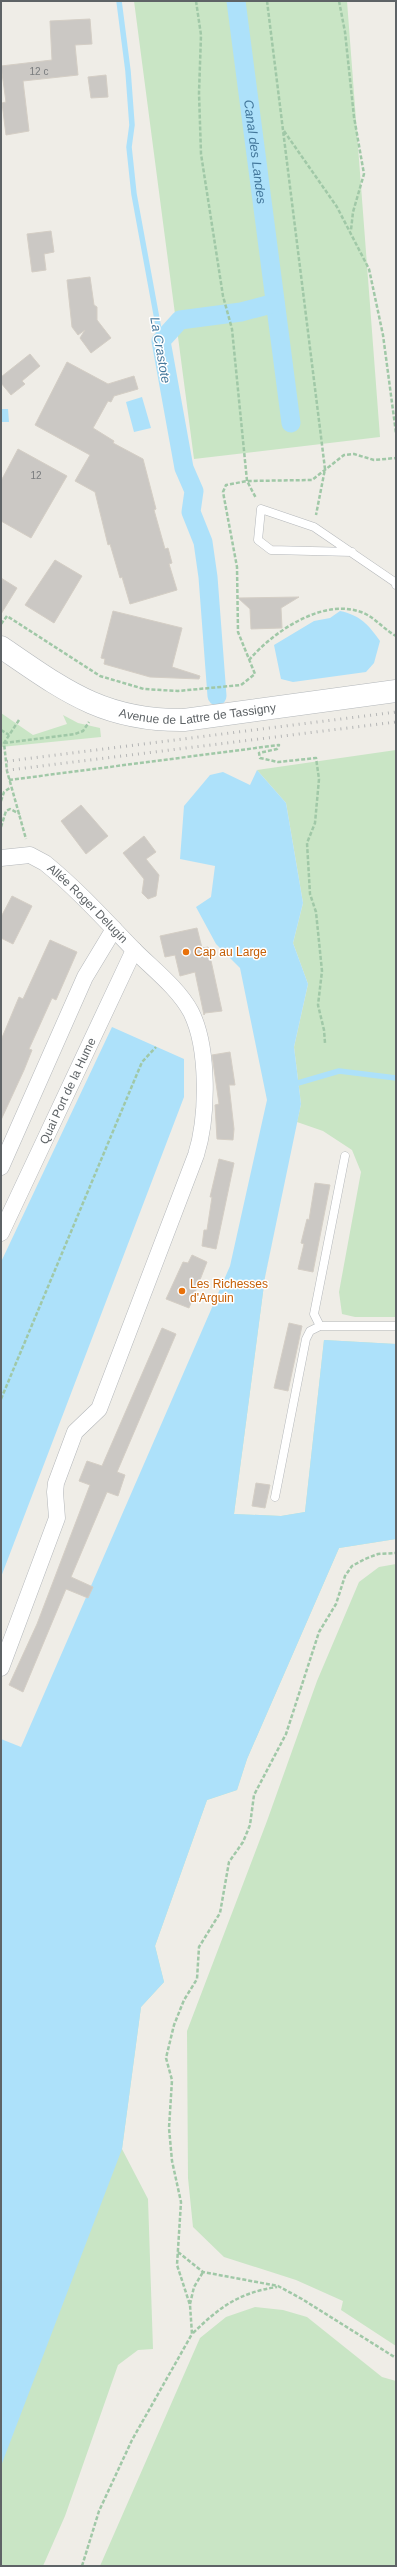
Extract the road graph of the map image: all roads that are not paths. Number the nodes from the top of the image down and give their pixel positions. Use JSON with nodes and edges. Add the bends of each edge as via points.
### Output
{"nodes":[{"id":1,"x":352,"y":552,"type":"junction"},
{"id":2,"x":396,"y":585,"type":"edge"},
{"id":3,"x":7,"y":651,"type":"edge"},
{"id":4,"x":396,"y":691,"type":"edge"},
{"id":5,"x":1,"y":858,"type":"edge"},
{"id":6,"x":114,"y":929,"type":"junction"},
{"id":7,"x":138,"y":953,"type":"junction"},
{"id":8,"x":345,"y":1156,"type":"dead end"},
{"id":9,"x":1,"y":1167,"type":"edge"},
{"id":10,"x":1,"y":1233,"type":"edge"},
{"id":11,"x":320,"y":1326,"type":"junction"},
{"id":12,"x":396,"y":1326,"type":"edge"},
{"id":13,"x":275,"y":1497,"type":"dead end"},
{"id":14,"x":1,"y":1668,"type":"edge"}],
"edges":[{"from":1,"to":1,"type":"lane","via":[[314,527],[262,509],[258,540],[271,550]]},
{"from":1,"to":2,"type":"lane"},
{"from":3,"to":4,"type":"main road","name":"Avenue de Lattre de Tassigny","via":[[96,706],[136,716],[184,720]]},
{"from":5,"to":6,"type":"street","name":"Allée Roger Delugin","via":[[30,855],[52,868]]},
{"from":6,"to":7,"type":"street","name":"Allée Roger Delugin"},
{"from":6,"to":9,"type":"street","via":[[85,978]]},
{"from":7,"to":10,"type":"street","name":"Quai Port de la Hume"},
{"from":7,"to":14,"type":"street","name":"Allée Roger Delugin","via":[[177,993],[195,1022],[205,1089],[206,1112],[203,1134],[99,1409],[75,1432],[54,1492],[57,1518]]},
{"from":8,"to":11,"type":"lane","via":[[314,1314]]},
{"from":11,"to":12,"type":"lane"},
{"from":11,"to":13,"type":"lane","via":[[310,1331],[306,1339]]}]}
